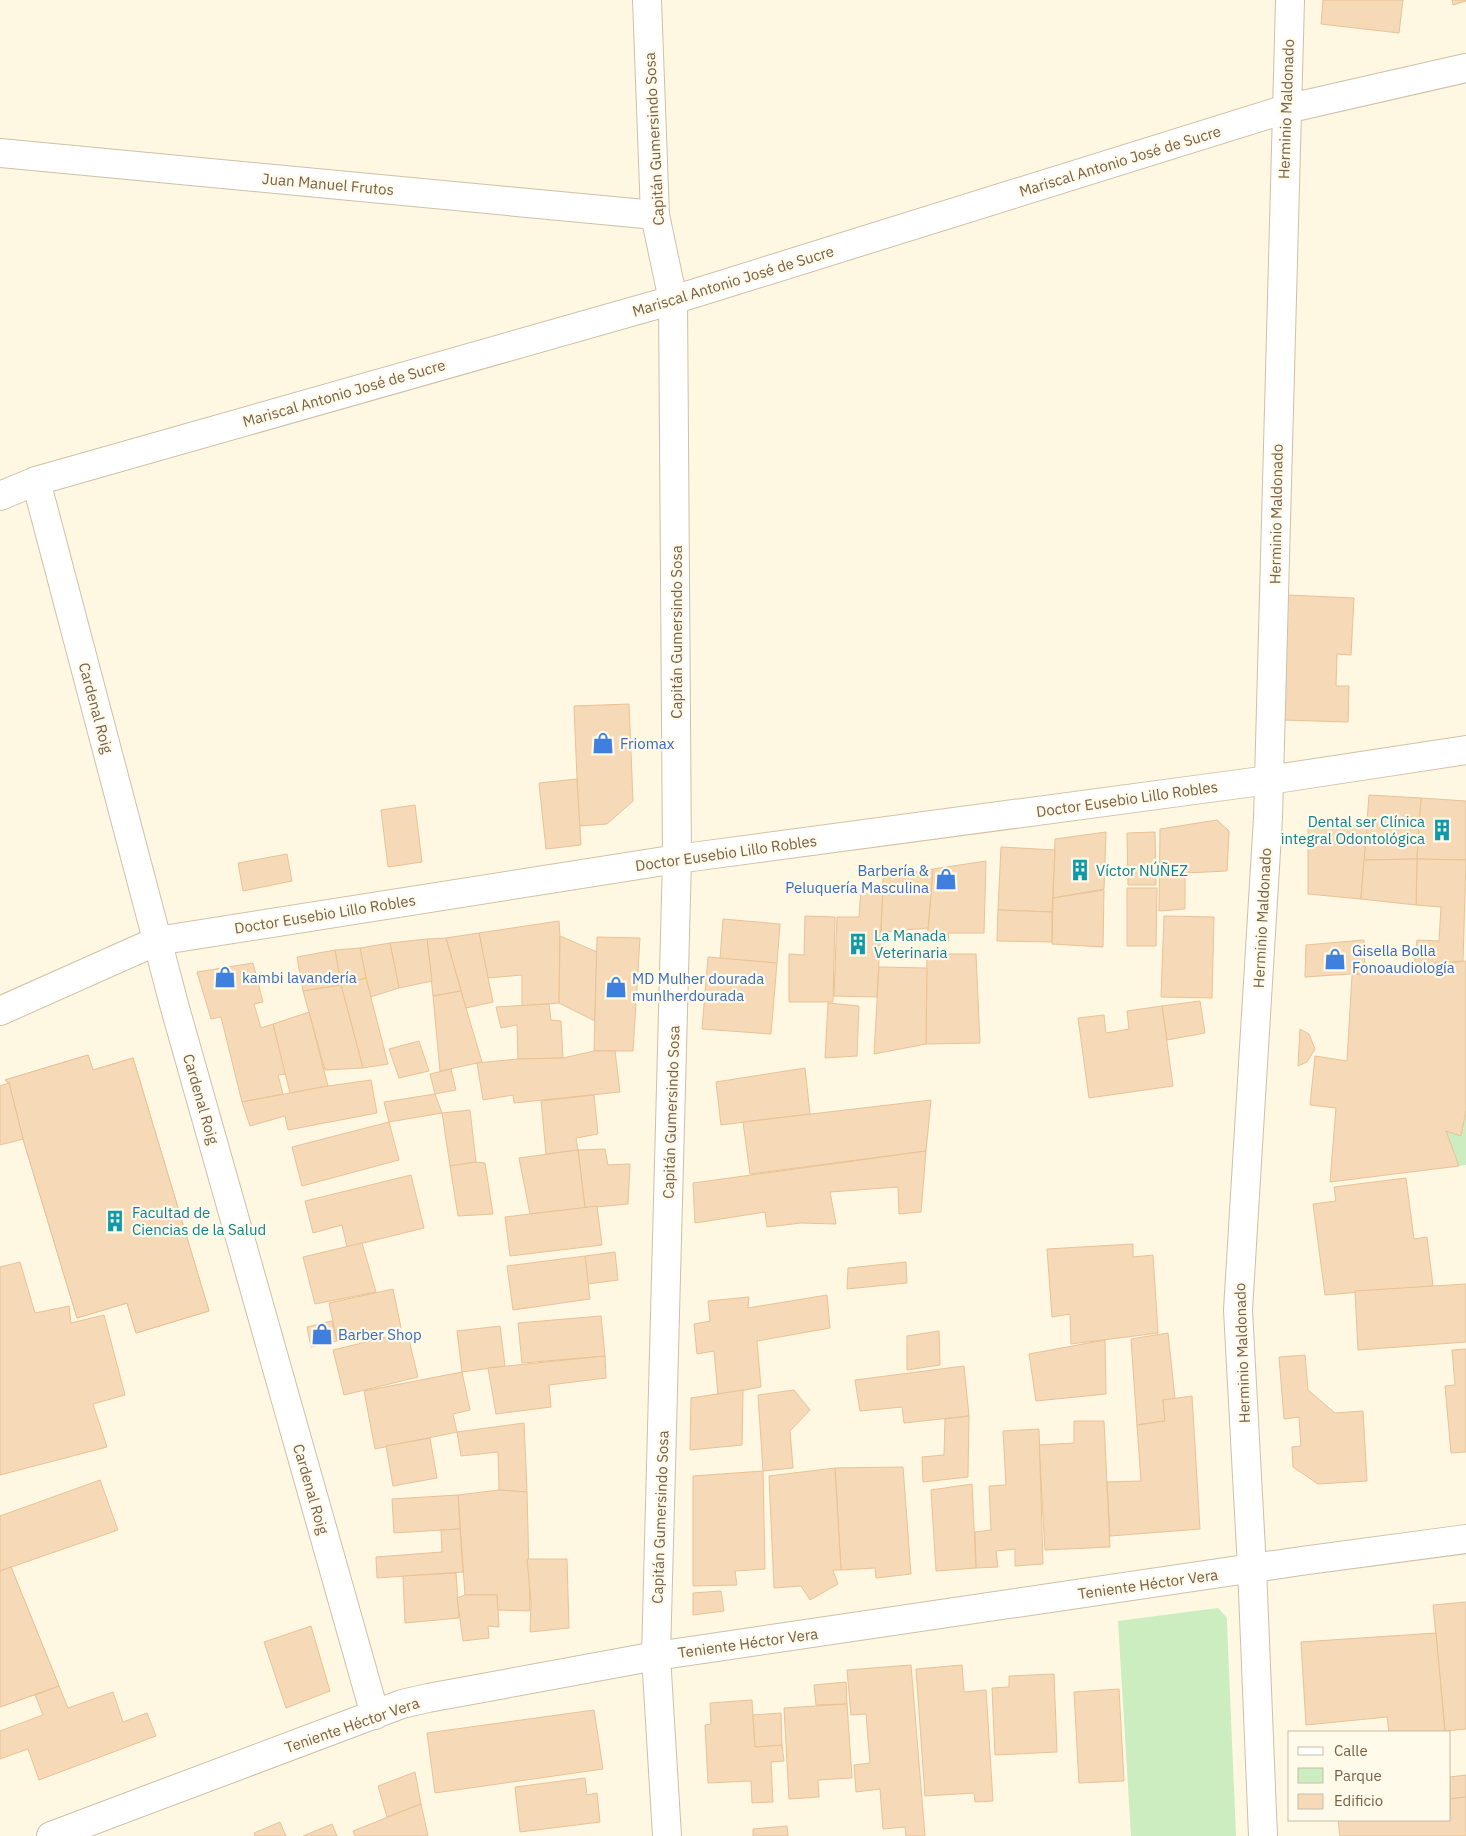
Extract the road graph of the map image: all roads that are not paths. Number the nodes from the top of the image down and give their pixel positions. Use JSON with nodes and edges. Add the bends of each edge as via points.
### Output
{"nodes":[{"id":1,"x":647,"y":0,"type":"edge"},
{"id":2,"x":1290,"y":0,"type":"edge"},
{"id":3,"x":1466,"y":68,"type":"edge"},
{"id":4,"x":1286,"y":109,"type":"junction"},
{"id":5,"x":0,"y":153,"type":"edge"},
{"id":6,"x":655,"y":215,"type":"junction"},
{"id":7,"x":673,"y":300,"type":"junction"},
{"id":8,"x":36,"y":481,"type":"junction"},
{"id":9,"x":0,"y":496,"type":"edge"},
{"id":10,"x":1466,"y":750,"type":"edge"},
{"id":11,"x":1269,"y":780,"type":"junction"},
{"id":12,"x":677,"y":859,"type":"junction"},
{"id":13,"x":157,"y":941,"type":"junction"},
{"id":14,"x":0,"y":1011,"type":"edge"},
{"id":15,"x":1466,"y":1539,"type":"edge"},
{"id":16,"x":1252,"y":1568,"type":"junction"},
{"id":17,"x":656,"y":1656,"type":"junction"},
{"id":18,"x":375,"y":1715,"type":"junction"},
{"id":19,"x":51,"y":1836,"type":"edge"},
{"id":20,"x":666,"y":1836,"type":"edge"},
{"id":21,"x":1263,"y":1836,"type":"edge"}],
"edges":[{"from":1,"to":6,"type":"street","name":"Capitán Gumersindo Sosa"},
{"from":2,"to":4,"type":"street","name":"Herminio Maldonado"},
{"from":3,"to":4,"type":"street","name":"Mariscal Antonio José de Sucre"},
{"from":4,"to":7,"type":"street","name":"Mariscal Antonio José de Sucre"},
{"from":4,"to":11,"type":"street","name":"Herminio Maldonado"},
{"from":5,"to":6,"type":"street","name":"Juan Manuel Frutos"},
{"from":6,"to":7,"type":"street","name":"Capitán Gumersindo Sosa"},
{"from":7,"to":8,"type":"street","name":"Mariscal Antonio José de Sucre"},
{"from":7,"to":12,"type":"street","name":"Capitán Gumersindo Sosa"},
{"from":8,"to":9,"type":"street","name":"Mariscal Antonio José de Sucre"},
{"from":8,"to":13,"type":"street","name":"Cardenal Roig"},
{"from":10,"to":11,"type":"street","name":"Doctor Eusebio Lillo Robles"},
{"from":11,"to":12,"type":"street","name":"Doctor Eusebio Lillo Robles"},
{"from":11,"to":16,"type":"street","name":"Herminio Maldonado","via":[[1238,1310]]},
{"from":12,"to":13,"type":"street","name":"Doctor Eusebio Lillo Robles"},
{"from":12,"to":17,"type":"street","name":"Capitán Gumersindo Sosa"},
{"from":13,"to":14,"type":"street","name":"Doctor Eusebio Lillo Robles"},
{"from":13,"to":18,"type":"street","name":"Cardenal Roig"},
{"from":15,"to":16,"type":"street","name":"Teniente Héctor Vera"},
{"from":16,"to":17,"type":"street","name":"Teniente Héctor Vera"},
{"from":16,"to":21,"type":"street","name":"Herminio Maldonado"},
{"from":17,"to":18,"type":"street","name":"Teniente Héctor Vera","via":[[428,1698]]},
{"from":17,"to":20,"type":"street","name":"Capitán Gumersindo Sosa"},
{"from":18,"to":19,"type":"street","name":"Teniente Héctor Vera"}]}
